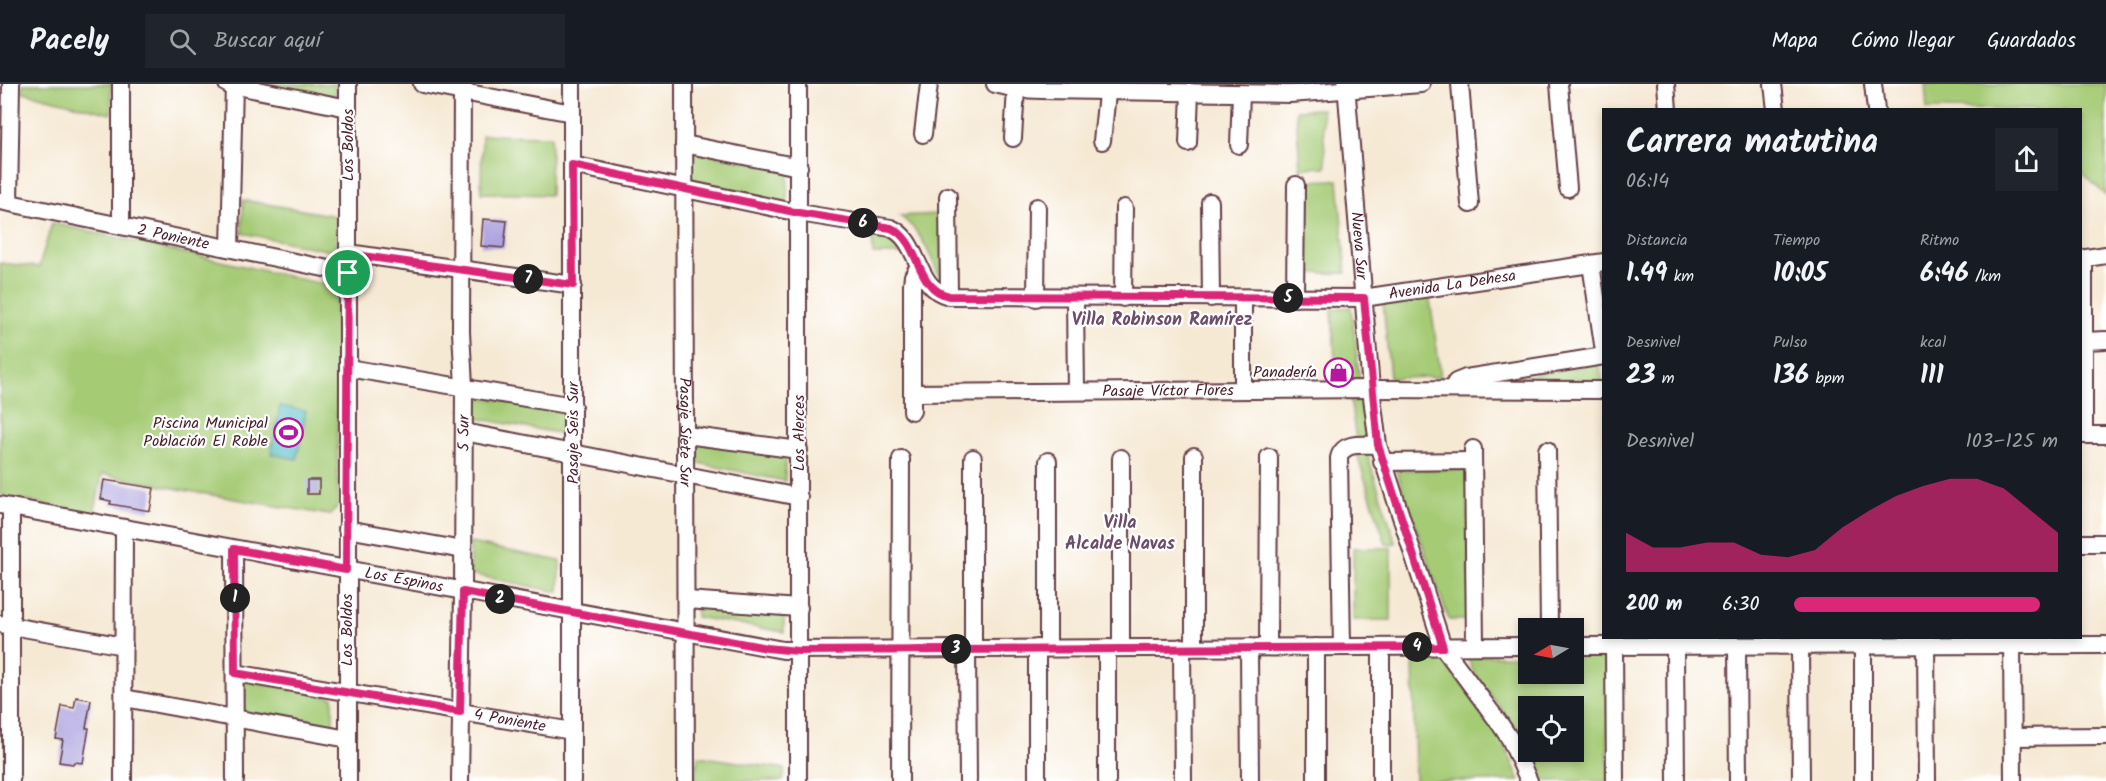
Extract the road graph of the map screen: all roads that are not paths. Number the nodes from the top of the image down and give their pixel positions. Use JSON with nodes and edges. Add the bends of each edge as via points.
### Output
{"nodes":[{"id":1,"x":11,"y":84,"type":"edge"},
{"id":2,"x":121,"y":84,"type":"edge"},
{"id":3,"x":231,"y":84,"type":"edge"},
{"id":4,"x":348,"y":84,"type":"edge"},
{"id":5,"x":422,"y":84,"type":"edge"},
{"id":6,"x":572,"y":84,"type":"edge"},
{"id":7,"x":684,"y":84,"type":"edge"},
{"id":8,"x":798,"y":84,"type":"edge"},
{"id":9,"x":929,"y":84,"type":"edge"},
{"id":10,"x":1421,"y":84,"type":"edge"},
{"id":11,"x":1460,"y":84,"type":"edge"},
{"id":12,"x":1559,"y":84,"type":"edge"},
{"id":13,"x":1666,"y":84,"type":"edge"},
{"id":14,"x":1773,"y":84,"type":"edge"},
{"id":15,"x":1873,"y":84,"type":"edge"},
{"id":16,"x":1005,"y":86,"type":"edge"},
{"id":17,"x":1107,"y":87,"type":"edge"},
{"id":18,"x":1346,"y":87,"type":"edge"},
{"id":19,"x":462,"y":88,"type":"edge"},
{"id":20,"x":1212,"y":88,"type":"edge"},
{"id":21,"x":1190,"y":92,"type":"junction"},
{"id":22,"x":1241,"y":94,"type":"junction"},
{"id":23,"x":348,"y":108,"type":"junction"},
{"id":24,"x":1668,"y":108,"type":"edge"},
{"id":25,"x":1776,"y":108,"type":"edge"},
{"id":26,"x":1876,"y":108,"type":"edge"},
{"id":27,"x":572,"y":114,"type":"junction"},
{"id":28,"x":923,"y":134,"type":"dead end"},
{"id":29,"x":1013,"y":138,"type":"dead end"},
{"id":30,"x":1102,"y":141,"type":"dead end"},
{"id":31,"x":1188,"y":143,"type":"dead end"},
{"id":32,"x":684,"y":144,"type":"junction"},
{"id":33,"x":1239,"y":145,"type":"dead end"},
{"id":34,"x":572,"y":165,"type":"junction"},
{"id":35,"x":799,"y":167,"type":"junction"},
{"id":36,"x":1296,"y":184,"type":"dead end"},
{"id":37,"x":1568,"y":188,"type":"dead end"},
{"id":38,"x":684,"y":189,"type":"junction"},
{"id":39,"x":948,"y":196,"type":"dead end"},
{"id":40,"x":4,"y":201,"type":"edge"},
{"id":41,"x":1210,"y":202,"type":"dead end"},
{"id":42,"x":1470,"y":204,"type":"dead end"},
{"id":43,"x":1036,"y":207,"type":"dead end"},
{"id":44,"x":1124,"y":208,"type":"dead end"},
{"id":45,"x":799,"y":213,"type":"junction"},
{"id":46,"x":121,"y":226,"type":"junction"},
{"id":47,"x":230,"y":248,"type":"junction"},
{"id":48,"x":348,"y":254,"type":"junction"},
{"id":49,"x":2106,"y":255,"type":"edge"},
{"id":50,"x":2082,"y":259,"type":"edge"},
{"id":51,"x":1597,"y":263,"type":"edge"},
{"id":52,"x":919,"y":266,"type":"junction"},
{"id":53,"x":461,"y":269,"type":"junction"},
{"id":54,"x":348,"y":273,"type":"junction"},
{"id":55,"x":573,"y":285,"type":"junction"},
{"id":56,"x":949,"y":296,"type":"junction"},
{"id":57,"x":1036,"y":298,"type":"junction"},
{"id":58,"x":1075,"y":298,"type":"junction"},
{"id":59,"x":1123,"y":298,"type":"junction"},
{"id":60,"x":1211,"y":298,"type":"junction"},
{"id":61,"x":1243,"y":298,"type":"junction"},
{"id":62,"x":1295,"y":298,"type":"junction"},
{"id":63,"x":1364,"y":298,"type":"junction"},
{"id":64,"x":1602,"y":326,"type":"edge"},
{"id":65,"x":2106,"y":340,"type":"edge"},
{"id":66,"x":2084,"y":341,"type":"junction"},
{"id":67,"x":1602,"y":356,"type":"edge"},
{"id":68,"x":348,"y":368,"type":"junction"},
{"id":69,"x":464,"y":386,"type":"junction"},
{"id":70,"x":1371,"y":389,"type":"junction"},
{"id":71,"x":1452,"y":389,"type":"junction"},
{"id":72,"x":1243,"y":390,"type":"junction"},
{"id":73,"x":1602,"y":390,"type":"edge"},
{"id":74,"x":1076,"y":391,"type":"junction"},
{"id":75,"x":912,"y":393,"type":"junction"},
{"id":76,"x":573,"y":406,"type":"junction"},
{"id":77,"x":912,"y":411,"type":"dead end"},
{"id":78,"x":464,"y":432,"type":"junction"},
{"id":79,"x":686,"y":435,"type":"junction"},
{"id":80,"x":2082,"y":435,"type":"edge"},
{"id":81,"x":2106,"y":435,"type":"edge"},
{"id":82,"x":1378,"y":445,"type":"junction"},
{"id":83,"x":799,"y":450,"type":"junction"},
{"id":84,"x":1547,"y":450,"type":"dead end"},
{"id":85,"x":573,"y":453,"type":"junction"},
{"id":86,"x":1194,"y":456,"type":"dead end"},
{"id":87,"x":1269,"y":457,"type":"dead end"},
{"id":88,"x":974,"y":458,"type":"dead end"},
{"id":89,"x":1121,"y":458,"type":"dead end"},
{"id":90,"x":901,"y":459,"type":"dead end"},
{"id":91,"x":1048,"y":461,"type":"dead end"},
{"id":92,"x":1382,"y":462,"type":"junction"},
{"id":93,"x":686,"y":475,"type":"junction"},
{"id":94,"x":799,"y":497,"type":"junction"},
{"id":95,"x":5,"y":506,"type":"edge"},
{"id":96,"x":124,"y":528,"type":"junction"},
{"id":97,"x":347,"y":529,"type":"junction"},
{"id":98,"x":2082,"y":543,"type":"edge"},
{"id":99,"x":2106,"y":543,"type":"edge"},
{"id":100,"x":234,"y":549,"type":"junction"},
{"id":101,"x":463,"y":550,"type":"junction"},
{"id":102,"x":346,"y":570,"type":"junction"},
{"id":103,"x":463,"y":592,"type":"junction"},
{"id":104,"x":687,"y":600,"type":"junction"},
{"id":105,"x":799,"y":608,"type":"junction"},
{"id":106,"x":573,"y":612,"type":"junction"},
{"id":107,"x":1549,"y":618,"type":"edge"},
{"id":108,"x":6,"y":625,"type":"edge"},
{"id":109,"x":687,"y":633,"type":"junction"},
{"id":110,"x":1703,"y":642,"type":"edge"},
{"id":111,"x":1777,"y":642,"type":"edge"},
{"id":112,"x":1926,"y":642,"type":"edge"},
{"id":113,"x":2012,"y":642,"type":"edge"},
{"id":114,"x":1620,"y":643,"type":"edge"},
{"id":115,"x":1854,"y":643,"type":"edge"},
{"id":116,"x":1584,"y":645,"type":"edge"},
{"id":117,"x":2106,"y":645,"type":"edge"},
{"id":118,"x":124,"y":646,"type":"junction"},
{"id":119,"x":1475,"y":646,"type":"junction"},
{"id":120,"x":1518,"y":646,"type":"edge"},
{"id":121,"x":1675,"y":646,"type":"junction"},
{"id":122,"x":1737,"y":646,"type":"junction"},
{"id":123,"x":1800,"y":646,"type":"junction"},
{"id":124,"x":1188,"y":647,"type":"junction"},
{"id":125,"x":1249,"y":647,"type":"junction"},
{"id":126,"x":1268,"y":647,"type":"junction"},
{"id":127,"x":1316,"y":647,"type":"junction"},
{"id":128,"x":1342,"y":647,"type":"junction"},
{"id":129,"x":1381,"y":647,"type":"junction"},
{"id":130,"x":1443,"y":647,"type":"junction"},
{"id":131,"x":1042,"y":648,"type":"junction"},
{"id":132,"x":1114,"y":648,"type":"junction"},
{"id":133,"x":900,"y":649,"type":"junction"},
{"id":134,"x":970,"y":649,"type":"junction"},
{"id":135,"x":798,"y":651,"type":"junction"},
{"id":136,"x":235,"y":673,"type":"junction"},
{"id":137,"x":347,"y":693,"type":"junction"},
{"id":138,"x":124,"y":698,"type":"junction"},
{"id":139,"x":460,"y":712,"type":"junction"},
{"id":140,"x":235,"y":719,"type":"junction"},
{"id":141,"x":572,"y":731,"type":"junction"},
{"id":142,"x":2106,"y":736,"type":"edge"},
{"id":143,"x":2013,"y":737,"type":"junction"},
{"id":144,"x":348,"y":739,"type":"junction"},
{"id":145,"x":11,"y":781,"type":"edge"},
{"id":146,"x":123,"y":781,"type":"edge"},
{"id":147,"x":235,"y":781,"type":"edge"},
{"id":148,"x":348,"y":781,"type":"edge"},
{"id":149,"x":460,"y":781,"type":"edge"},
{"id":150,"x":572,"y":781,"type":"edge"},
{"id":151,"x":686,"y":781,"type":"edge"},
{"id":152,"x":798,"y":781,"type":"edge"},
{"id":153,"x":900,"y":781,"type":"edge"},
{"id":154,"x":968,"y":781,"type":"edge"},
{"id":155,"x":1037,"y":781,"type":"edge"},
{"id":156,"x":1107,"y":781,"type":"edge"},
{"id":157,"x":1183,"y":781,"type":"edge"},
{"id":158,"x":1250,"y":781,"type":"edge"},
{"id":159,"x":1316,"y":781,"type":"edge"},
{"id":160,"x":1381,"y":781,"type":"edge"},
{"id":161,"x":1529,"y":781,"type":"edge"},
{"id":162,"x":1615,"y":781,"type":"edge"},
{"id":163,"x":1676,"y":781,"type":"edge"},
{"id":164,"x":1738,"y":781,"type":"edge"},
{"id":165,"x":1801,"y":781,"type":"edge"},
{"id":166,"x":1863,"y":781,"type":"edge"},
{"id":167,"x":1927,"y":781,"type":"edge"},
{"id":168,"x":2013,"y":781,"type":"edge"}],
"edges":[{"from":1,"to":40,"type":"street"},
{"from":2,"to":46,"type":"street"},
{"from":3,"to":23,"type":"street"},
{"from":3,"to":47,"type":"street"},
{"from":4,"to":23,"type":"street","name":"Los Boldos"},
{"from":5,"to":19,"type":"street"},
{"from":6,"to":27,"type":"street","name":"Pasaje Seis Sur"},
{"from":7,"to":32,"type":"street","name":"Pasaje Siete Sur"},
{"from":8,"to":35,"type":"street","name":"Los Alerces"},
{"from":9,"to":28,"type":"street"},
{"from":10,"to":18,"type":"street"},
{"from":11,"to":42,"type":"street"},
{"from":12,"to":37,"type":"street"},
{"from":13,"to":24,"type":"street"},
{"from":14,"to":25,"type":"street"},
{"from":15,"to":26,"type":"street"},
{"from":16,"to":17,"type":"street"},
{"from":16,"to":29,"type":"street"},
{"from":17,"to":21,"type":"street"},
{"from":17,"to":30,"type":"street"},
{"from":18,"to":22,"type":"street"},
{"from":18,"to":63,"type":"street","name":"Nueva Sur"},
{"from":19,"to":27,"type":"street"},
{"from":19,"to":53,"type":"street","name":"5 Sur"},
{"from":20,"to":21,"type":"street"},
{"from":20,"to":22,"type":"street"},
{"from":21,"to":31,"type":"street"},
{"from":22,"to":33,"type":"street"},
{"from":23,"to":48,"type":"street","name":"Los Boldos"},
{"from":27,"to":34,"type":"street","name":"Pasaje Seis Sur"},
{"from":32,"to":35,"type":"street"},
{"from":32,"to":38,"type":"street","name":"Pasaje Siete Sur"},
{"from":34,"to":38,"type":"street"},
{"from":34,"to":55,"type":"street","name":"Pasaje Seis Sur"},
{"from":35,"to":45,"type":"street","name":"Los Alerces"},
{"from":36,"to":62,"type":"street"},
{"from":38,"to":45,"type":"street"},
{"from":38,"to":79,"type":"street","name":"Pasaje Siete Sur"},
{"from":39,"to":56,"type":"street"},
{"from":40,"to":46,"type":"street","name":"2 Poniente"},
{"from":41,"to":60,"type":"street"},
{"from":43,"to":57,"type":"street"},
{"from":44,"to":59,"type":"street"},
{"from":45,"to":52,"type":"street","via":[[896,230]]},
{"from":45,"to":83,"type":"street","name":"Los Alerces"},
{"from":46,"to":47,"type":"street","name":"2 Poniente"},
{"from":47,"to":54,"type":"street","name":"2 Poniente"},
{"from":48,"to":53,"type":"street"},
{"from":48,"to":54,"type":"street","name":"Los Boldos"},
{"from":49,"to":50,"type":"street"},
{"from":50,"to":66,"type":"street"},
{"from":51,"to":63,"type":"street","name":"Avenida La Dehesa"},
{"from":51,"to":64,"type":"street"},
{"from":52,"to":56,"type":"street","via":[[931,288]]},
{"from":52,"to":75,"type":"street","via":[[912,284]]},
{"from":53,"to":55,"type":"street"},
{"from":53,"to":69,"type":"street","name":"5 Sur"},
{"from":54,"to":68,"type":"street","name":"Los Boldos"},
{"from":55,"to":76,"type":"street","name":"Pasaje Seis Sur"},
{"from":56,"to":57,"type":"street","name":"Avenida La Dehesa"},
{"from":57,"to":58,"type":"street","name":"Avenida La Dehesa"},
{"from":58,"to":59,"type":"street","name":"Avenida La Dehesa"},
{"from":58,"to":74,"type":"street"},
{"from":59,"to":60,"type":"street","name":"Avenida La Dehesa"},
{"from":60,"to":61,"type":"street","name":"Avenida La Dehesa"},
{"from":61,"to":62,"type":"street","name":"Avenida La Dehesa"},
{"from":61,"to":72,"type":"street"},
{"from":62,"to":63,"type":"street","name":"Avenida La Dehesa"},
{"from":63,"to":70,"type":"street","name":"Nueva Sur"},
{"from":65,"to":66,"type":"street"},
{"from":66,"to":80,"type":"street"},
{"from":67,"to":71,"type":"street","via":[[1466,378],[1456,382]]},
{"from":68,"to":69,"type":"street"},
{"from":68,"to":97,"type":"street","name":"Los Boldos"},
{"from":69,"to":76,"type":"street"},
{"from":69,"to":78,"type":"street","name":"5 Sur"},
{"from":70,"to":71,"type":"street","name":"Pasaje Víctor Flores"},
{"from":70,"to":72,"type":"street","name":"Pasaje Víctor Flores"},
{"from":70,"to":82,"type":"street","name":"Nueva Sur"},
{"from":71,"to":73,"type":"street","name":"Pasaje Víctor Flores"},
{"from":72,"to":74,"type":"street","name":"Pasaje Víctor Flores"},
{"from":74,"to":75,"type":"street","name":"Pasaje Víctor Flores"},
{"from":75,"to":77,"type":"street"},
{"from":76,"to":85,"type":"street","name":"Pasaje Seis Sur"},
{"from":78,"to":85,"type":"street"},
{"from":78,"to":101,"type":"street","name":"5 Sur"},
{"from":79,"to":83,"type":"street"},
{"from":79,"to":93,"type":"street","name":"Pasaje Siete Sur"},
{"from":80,"to":81,"type":"street"},
{"from":82,"to":92,"type":"street","name":"Nueva Sur"},
{"from":82,"to":128,"type":"street","via":[[1349,446],[1340,458]]},
{"from":83,"to":94,"type":"street","name":"Los Alerces"},
{"from":84,"to":107,"type":"street"},
{"from":85,"to":93,"type":"street"},
{"from":85,"to":106,"type":"street","name":"Pasaje Seis Sur"},
{"from":86,"to":124,"type":"street"},
{"from":87,"to":126,"type":"street"},
{"from":88,"to":134,"type":"street"},
{"from":89,"to":132,"type":"street"},
{"from":90,"to":133,"type":"street"},
{"from":91,"to":131,"type":"street"},
{"from":92,"to":119,"type":"street","via":[[1473,455]]},
{"from":92,"to":130,"type":"street","name":"Nueva Sur"},
{"from":93,"to":94,"type":"street"},
{"from":93,"to":104,"type":"street","name":"Pasaje Siete Sur"},
{"from":94,"to":105,"type":"street","name":"Los Alerces"},
{"from":95,"to":96,"type":"street","name":"Los Espinos"},
{"from":95,"to":108,"type":"street"},
{"from":96,"to":100,"type":"street","name":"Los Espinos"},
{"from":96,"to":118,"type":"street"},
{"from":97,"to":101,"type":"street"},
{"from":97,"to":102,"type":"street","name":"Los Boldos"},
{"from":98,"to":99,"type":"street"},
{"from":100,"to":102,"type":"street","name":"Los Espinos"},
{"from":100,"to":136,"type":"street"},
{"from":101,"to":103,"type":"street","name":"5 Sur"},
{"from":102,"to":103,"type":"street","name":"Los Espinos"},
{"from":102,"to":137,"type":"street","name":"Los Boldos"},
{"from":103,"to":106,"type":"street","name":"Los Espinos"},
{"from":103,"to":139,"type":"street","name":"5 Sur"},
{"from":104,"to":105,"type":"street"},
{"from":104,"to":109,"type":"street","name":"Pasaje Siete Sur"},
{"from":105,"to":135,"type":"street","name":"Los Alerces"},
{"from":106,"to":109,"type":"street","name":"Los Espinos"},
{"from":106,"to":141,"type":"street","name":"Pasaje Seis Sur"},
{"from":108,"to":118,"type":"street"},
{"from":108,"to":145,"type":"street"},
{"from":109,"to":135,"type":"street","name":"Los Espinos"},
{"from":109,"to":151,"type":"street","name":"Pasaje Siete Sur"},
{"from":110,"to":121,"type":"street"},
{"from":110,"to":122,"type":"street"},
{"from":111,"to":122,"type":"street"},
{"from":111,"to":123,"type":"street"},
{"from":112,"to":113,"type":"street"},
{"from":112,"to":115,"type":"street"},
{"from":112,"to":167,"type":"street"},
{"from":113,"to":117,"type":"street"},
{"from":113,"to":143,"type":"street"},
{"from":114,"to":116,"type":"street"},
{"from":114,"to":121,"type":"street"},
{"from":114,"to":162,"type":"street"},
{"from":115,"to":123,"type":"street"},
{"from":115,"to":166,"type":"street"},
{"from":118,"to":138,"type":"street"},
{"from":119,"to":120,"type":"street","name":"Los Espinos"},
{"from":119,"to":130,"type":"street","name":"Los Espinos"},
{"from":121,"to":163,"type":"street"},
{"from":122,"to":164,"type":"street"},
{"from":123,"to":165,"type":"street"},
{"from":124,"to":125,"type":"street","name":"Los Espinos"},
{"from":124,"to":132,"type":"street","name":"Los Espinos"},
{"from":124,"to":157,"type":"street"},
{"from":125,"to":126,"type":"street","name":"Los Espinos"},
{"from":125,"to":158,"type":"street"},
{"from":126,"to":127,"type":"street","name":"Los Espinos"},
{"from":127,"to":128,"type":"street","name":"Los Espinos"},
{"from":127,"to":159,"type":"street"},
{"from":128,"to":129,"type":"street","name":"Los Espinos"},
{"from":129,"to":130,"type":"street","name":"Los Espinos"},
{"from":129,"to":160,"type":"street"},
{"from":130,"to":161,"type":"street","name":"Nueva Sur","via":[[1505,731]]},
{"from":131,"to":132,"type":"street","name":"Los Espinos"},
{"from":131,"to":134,"type":"street","name":"Los Espinos"},
{"from":131,"to":155,"type":"street"},
{"from":132,"to":156,"type":"street"},
{"from":133,"to":134,"type":"street","name":"Los Espinos"},
{"from":133,"to":135,"type":"street","name":"Los Espinos"},
{"from":133,"to":153,"type":"street"},
{"from":134,"to":154,"type":"street"},
{"from":135,"to":152,"type":"street","name":"Los Alerces"},
{"from":136,"to":137,"type":"street","name":"4 Poniente"},
{"from":136,"to":140,"type":"street"},
{"from":137,"to":139,"type":"street","name":"4 Poniente"},
{"from":137,"to":144,"type":"street","name":"Los Boldos"},
{"from":138,"to":140,"type":"street"},
{"from":138,"to":146,"type":"street"},
{"from":139,"to":141,"type":"street","name":"4 Poniente"},
{"from":139,"to":149,"type":"street","name":"5 Sur"},
{"from":140,"to":144,"type":"street"},
{"from":140,"to":147,"type":"street"},
{"from":141,"to":150,"type":"street","name":"Pasaje Seis Sur"},
{"from":142,"to":143,"type":"street"},
{"from":143,"to":168,"type":"street"},
{"from":144,"to":148,"type":"street","name":"Los Boldos"}]}
